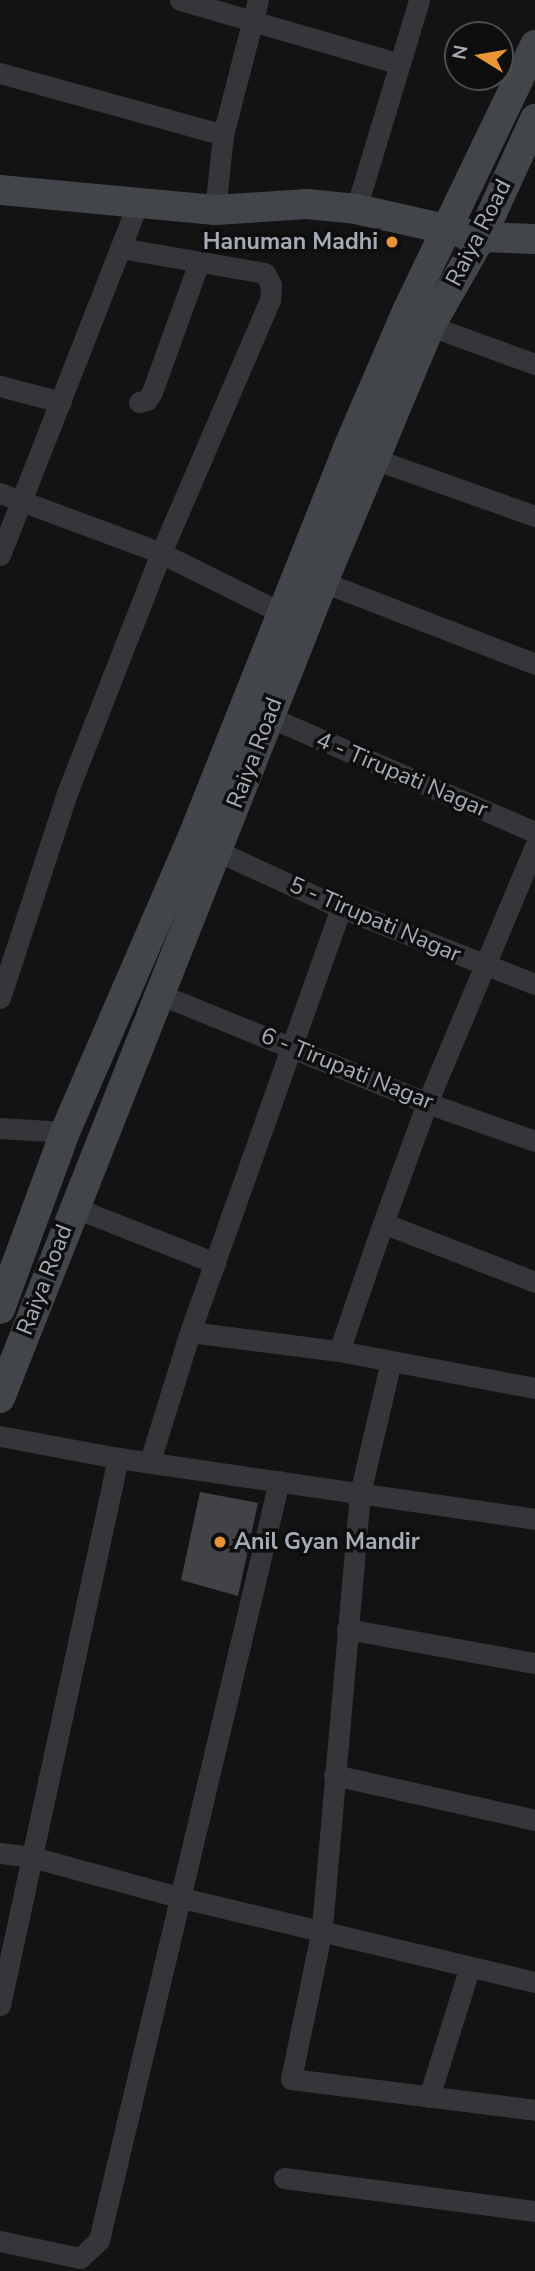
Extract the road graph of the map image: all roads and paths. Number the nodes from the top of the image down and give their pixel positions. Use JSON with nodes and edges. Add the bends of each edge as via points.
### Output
{"nodes":[{"id":1,"x":180,"y":0,"type":"edge"},
{"id":2,"x":419,"y":0,"type":"edge"},
{"id":3,"x":255,"y":9,"type":"edge"},
{"id":4,"x":535,"y":45,"type":"edge"},
{"id":5,"x":400,"y":64,"type":"junction"},
{"id":6,"x":0,"y":73,"type":"edge"},
{"id":7,"x":535,"y":119,"type":"edge"},
{"id":8,"x":223,"y":135,"type":"junction"},
{"id":9,"x":2,"y":197,"type":"edge"},
{"id":10,"x":137,"y":205,"type":"junction"},
{"id":11,"x":356,"y":209,"type":"junction"},
{"id":12,"x":215,"y":210,"type":"junction"},
{"id":13,"x":446,"y":229,"type":"junction"},
{"id":14,"x":481,"y":237,"type":"junction"},
{"id":15,"x":535,"y":239,"type":"edge"},
{"id":16,"x":120,"y":248,"type":"junction"},
{"id":17,"x":199,"y":262,"type":"junction"},
{"id":18,"x":430,"y":326,"type":"junction"},
{"id":19,"x":535,"y":364,"type":"edge"},
{"id":20,"x":0,"y":386,"type":"edge"},
{"id":21,"x":61,"y":402,"type":"junction"},
{"id":22,"x":139,"y":402,"type":"dead end"},
{"id":23,"x":374,"y":459,"type":"junction"},
{"id":24,"x":0,"y":493,"type":"edge"},
{"id":25,"x":22,"y":501,"type":"junction"},
{"id":26,"x":535,"y":516,"type":"edge"},
{"id":27,"x":161,"y":553,"type":"junction"},
{"id":28,"x":0,"y":555,"type":"edge"},
{"id":29,"x":323,"y":582,"type":"junction"},
{"id":30,"x":293,"y":619,"type":"junction"},
{"id":31,"x":535,"y":664,"type":"edge"},
{"id":32,"x":269,"y":717,"type":"junction"},
{"id":33,"x":535,"y":832,"type":"edge"},
{"id":34,"x":535,"y":846,"type":"edge"},
{"id":35,"x":217,"y":851,"type":"junction"},
{"id":36,"x":341,"y":908,"type":"junction"},
{"id":37,"x":483,"y":965,"type":"junction"},
{"id":38,"x":535,"y":984,"type":"edge"},
{"id":39,"x":159,"y":994,"type":"junction"},
{"id":40,"x":0,"y":998,"type":"edge"},
{"id":41,"x":294,"y":1046,"type":"junction"},
{"id":42,"x":427,"y":1102,"type":"junction"},
{"id":43,"x":0,"y":1128,"type":"edge"},
{"id":44,"x":65,"y":1132,"type":"junction"},
{"id":45,"x":535,"y":1141,"type":"edge"},
{"id":46,"x":73,"y":1206,"type":"junction"},
{"id":47,"x":383,"y":1223,"type":"junction"},
{"id":48,"x":215,"y":1263,"type":"junction"},
{"id":49,"x":535,"y":1282,"type":"edge"},
{"id":50,"x":0,"y":1308,"type":"edge"},
{"id":51,"x":190,"y":1332,"type":"junction"},
{"id":52,"x":339,"y":1351,"type":"junction"},
{"id":53,"x":391,"y":1361,"type":"junction"},
{"id":54,"x":535,"y":1388,"type":"edge"},
{"id":55,"x":0,"y":1398,"type":"edge"},
{"id":56,"x":0,"y":1436,"type":"edge"},
{"id":57,"x":118,"y":1458,"type":"junction"},
{"id":58,"x":150,"y":1461,"type":"junction"},
{"id":59,"x":279,"y":1481,"type":"junction"},
{"id":60,"x":360,"y":1493,"type":"junction"},
{"id":61,"x":535,"y":1519,"type":"edge"},
{"id":62,"x":347,"y":1629,"type":"junction"},
{"id":63,"x":535,"y":1663,"type":"edge"},
{"id":64,"x":334,"y":1775,"type":"junction"},
{"id":65,"x":535,"y":1820,"type":"edge"},
{"id":66,"x":0,"y":1853,"type":"edge"},
{"id":67,"x":32,"y":1857,"type":"junction"},
{"id":68,"x":182,"y":1898,"type":"junction"},
{"id":69,"x":323,"y":1929,"type":"junction"},
{"id":70,"x":469,"y":1969,"type":"junction"},
{"id":71,"x":535,"y":1982,"type":"edge"},
{"id":72,"x":0,"y":2005,"type":"edge"},
{"id":73,"x":429,"y":2097,"type":"junction"},
{"id":74,"x":535,"y":2110,"type":"edge"},
{"id":75,"x":284,"y":2178,"type":"dead end"},
{"id":76,"x":535,"y":2211,"type":"edge"},
{"id":77,"x":0,"y":2241,"type":"edge"}],
"edges":[{"from":1,"to":3,"type":"street"},
{"from":2,"to":5,"type":"street"},
{"from":3,"to":5,"type":"street"},
{"from":3,"to":8,"type":"street"},
{"from":4,"to":13,"type":"street","name":"Raiya Road"},
{"from":5,"to":11,"type":"street"},
{"from":6,"to":8,"type":"street"},
{"from":7,"to":14,"type":"street","name":"Raiya Road"},
{"from":8,"to":12,"type":"street"},
{"from":9,"to":10,"type":"street"},
{"from":10,"to":12,"type":"street"},
{"from":10,"to":16,"type":"street"},
{"from":11,"to":12,"type":"street","via":[[307,204]]},
{"from":11,"to":13,"type":"street"},
{"from":13,"to":14,"type":"street"},
{"from":13,"to":30,"type":"street","name":"Raiya Road","via":[[348,448]]},
{"from":14,"to":15,"type":"street"},
{"from":14,"to":18,"type":"street","name":"Raiya Road"},
{"from":16,"to":17,"type":"street"},
{"from":16,"to":21,"type":"street"},
{"from":17,"to":22,"type":"street","via":[[152,392],[148,400]]},
{"from":17,"to":27,"type":"street","via":[[265,273],[271,285],[270,300]]},
{"from":18,"to":19,"type":"street"},
{"from":18,"to":23,"type":"street","name":"Raiya Road"},
{"from":20,"to":21,"type":"street"},
{"from":21,"to":25,"type":"street"},
{"from":23,"to":26,"type":"street"},
{"from":23,"to":29,"type":"street","name":"Raiya Road"},
{"from":24,"to":25,"type":"street"},
{"from":25,"to":27,"type":"street"},
{"from":25,"to":28,"type":"street"},
{"from":27,"to":30,"type":"street"},
{"from":27,"to":40,"type":"street","via":[[67,793]]},
{"from":29,"to":30,"type":"street","name":"Raiya Road"},
{"from":29,"to":31,"type":"street"},
{"from":30,"to":32,"type":"street","name":"Raiya Road"},
{"from":30,"to":44,"type":"street","name":"Raiya Road"},
{"from":32,"to":33,"type":"street","name":"4 - Tirupati Nagar"},
{"from":32,"to":35,"type":"street","name":"Raiya Road"},
{"from":34,"to":37,"type":"street"},
{"from":35,"to":36,"type":"street","name":"5 - Tirupati Nagar"},
{"from":35,"to":39,"type":"street","name":"Raiya Road"},
{"from":36,"to":37,"type":"street","name":"5 - Tirupati Nagar"},
{"from":36,"to":41,"type":"street"},
{"from":37,"to":38,"type":"street","name":"5 - Tirupati Nagar"},
{"from":37,"to":42,"type":"street"},
{"from":39,"to":41,"type":"street","name":"6 - Tirupati Nagar"},
{"from":39,"to":46,"type":"street","name":"Raiya Road"},
{"from":41,"to":42,"type":"street","name":"6 - Tirupati Nagar"},
{"from":41,"to":48,"type":"street"},
{"from":42,"to":45,"type":"street","name":"6 - Tirupati Nagar"},
{"from":42,"to":47,"type":"street"},
{"from":43,"to":44,"type":"street"},
{"from":44,"to":50,"type":"street","name":"Raiya Road"},
{"from":46,"to":48,"type":"street"},
{"from":46,"to":55,"type":"street","name":"Raiya Road"},
{"from":47,"to":49,"type":"street"},
{"from":47,"to":52,"type":"street"},
{"from":48,"to":51,"type":"street"},
{"from":51,"to":52,"type":"street"},
{"from":51,"to":58,"type":"street"},
{"from":52,"to":53,"type":"street"},
{"from":53,"to":54,"type":"street"},
{"from":53,"to":60,"type":"street"},
{"from":56,"to":57,"type":"street"},
{"from":57,"to":58,"type":"street"},
{"from":57,"to":67,"type":"street"},
{"from":58,"to":59,"type":"street"},
{"from":59,"to":60,"type":"street"},
{"from":59,"to":68,"type":"street"},
{"from":60,"to":61,"type":"street"},
{"from":60,"to":62,"type":"street"},
{"from":62,"to":63,"type":"street"},
{"from":62,"to":64,"type":"street"},
{"from":64,"to":65,"type":"street"},
{"from":64,"to":69,"type":"street"},
{"from":66,"to":67,"type":"street"},
{"from":67,"to":68,"type":"street"},
{"from":67,"to":72,"type":"street"},
{"from":68,"to":69,"type":"street"},
{"from":68,"to":77,"type":"street","via":[[99,2240],[80,2258]]},
{"from":69,"to":70,"type":"street"},
{"from":69,"to":73,"type":"street","via":[[291,2079]]},
{"from":70,"to":71,"type":"street"},
{"from":70,"to":73,"type":"street"},
{"from":73,"to":74,"type":"street"},
{"from":75,"to":76,"type":"street"}]}
